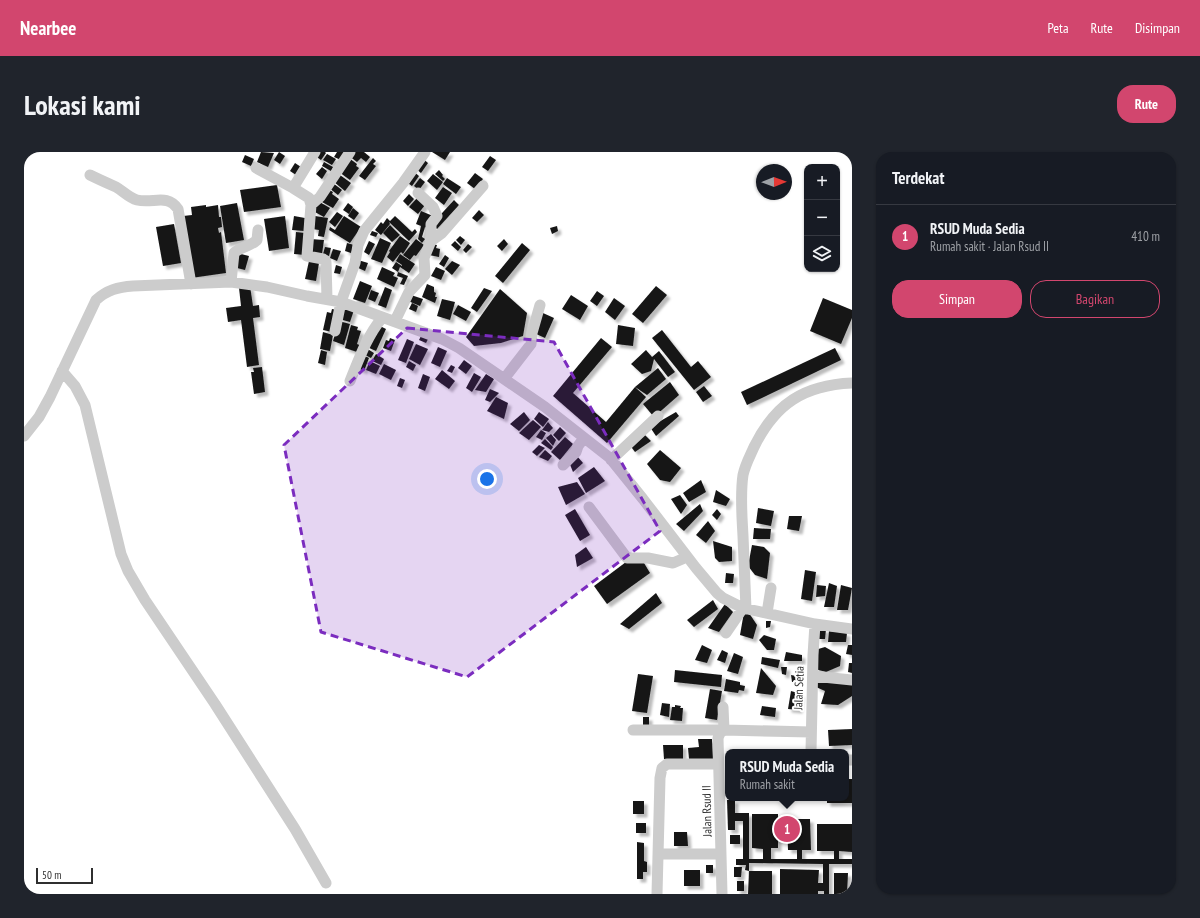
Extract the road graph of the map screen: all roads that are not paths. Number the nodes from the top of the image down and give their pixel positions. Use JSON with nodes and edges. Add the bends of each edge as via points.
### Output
{"nodes":[{"id":1,"x":315,"y":152,"type":"edge"},
{"id":2,"x":350,"y":152,"type":"edge"},
{"id":3,"x":425,"y":152,"type":"edge"},
{"id":4,"x":256,"y":168,"type":"dead end"},
{"id":5,"x":90,"y":175,"type":"dead end"},
{"id":6,"x":483,"y":186,"type":"dead end"},
{"id":7,"x":293,"y":188,"type":"junction"},
{"id":8,"x":418,"y":193,"type":"dead end"},
{"id":9,"x":311,"y":205,"type":"junction"},
{"id":10,"x":258,"y":230,"type":"dead end"},
{"id":11,"x":431,"y":241,"type":"junction"},
{"id":12,"x":231,"y":282,"type":"junction"},
{"id":13,"x":191,"y":284,"type":"junction"},
{"id":14,"x":327,"y":299,"type":"junction"},
{"id":15,"x":341,"y":302,"type":"junction"},
{"id":16,"x":540,"y":305,"type":"dead end"},
{"id":17,"x":382,"y":318,"type":"junction"},
{"id":18,"x":395,"y":321,"type":"junction"},
{"id":19,"x":335,"y":331,"type":"dead end"},
{"id":20,"x":62,"y":371,"type":"junction"},
{"id":21,"x":504,"y":379,"type":"junction"},
{"id":22,"x":350,"y":381,"type":"dead end"},
{"id":23,"x":852,"y":383,"type":"edge"},
{"id":24,"x":658,"y":416,"type":"dead end"},
{"id":25,"x":24,"y":436,"type":"edge"},
{"id":26,"x":584,"y":438,"type":"junction"},
{"id":27,"x":611,"y":460,"type":"junction"},
{"id":28,"x":563,"y":465,"type":"dead end"},
{"id":29,"x":589,"y":507,"type":"dead end"},
{"id":30,"x":687,"y":557,"type":"junction"},
{"id":31,"x":771,"y":588,"type":"dead end"},
{"id":32,"x":745,"y":609,"type":"junction"},
{"id":33,"x":767,"y":613,"type":"junction"},
{"id":34,"x":815,"y":624,"type":"junction"},
{"id":35,"x":852,"y":629,"type":"edge"},
{"id":36,"x":726,"y":633,"type":"dead end"},
{"id":37,"x":813,"y":676,"type":"junction"},
{"id":38,"x":852,"y":680,"type":"edge"},
{"id":39,"x":723,"y":707,"type":"dead end"},
{"id":40,"x":633,"y":730,"type":"dead end"},
{"id":41,"x":724,"y":730,"type":"junction"},
{"id":42,"x":811,"y":732,"type":"junction"},
{"id":43,"x":811,"y":749,"type":"edge"},
{"id":44,"x":718,"y":764,"type":"junction"},
{"id":45,"x":659,"y":854,"type":"junction"},
{"id":46,"x":721,"y":854,"type":"junction"},
{"id":47,"x":326,"y":883,"type":"dead end"},
{"id":48,"x":657,"y":894,"type":"edge"},
{"id":49,"x":722,"y":894,"type":"edge"}],
"edges":[{"from":1,"to":7,"type":"street"},
{"from":2,"to":9,"type":"street","via":[[320,197]]},
{"from":3,"to":15,"type":"street","via":[[364,231]]},
{"from":4,"to":7,"type":"street"},
{"from":5,"to":13,"type":"street","via":[[138,200],[165,200],[174,203],[178,209]]},
{"from":6,"to":11,"type":"street","via":[[442,233]]},
{"from":7,"to":9,"type":"street","via":[[309,198]]},
{"from":8,"to":11,"type":"street","via":[[433,207],[437,216],[431,224]]},
{"from":9,"to":14,"type":"street","via":[[307,256],[326,262]]},
{"from":10,"to":12,"type":"street","via":[[257,240],[252,245],[234,252]]},
{"from":11,"to":18,"type":"street","via":[[424,258],[424,277],[409,292]]},
{"from":12,"to":13,"type":"street"},
{"from":12,"to":14,"type":"street"},
{"from":13,"to":20,"type":"street","via":[[120,287],[103,294],[96,300]]},
{"from":14,"to":15,"type":"street"},
{"from":15,"to":17,"type":"street"},
{"from":15,"to":19,"type":"street"},
{"from":16,"to":21,"type":"street","via":[[531,344]]},
{"from":17,"to":18,"type":"street"},
{"from":17,"to":22,"type":"street"},
{"from":18,"to":21,"type":"street","via":[[459,348]]},
{"from":20,"to":25,"type":"street","via":[[39,417]]},
{"from":20,"to":47,"type":"street","via":[[75,386],[84,405],[121,554],[128,571],[295,829]]},
{"from":21,"to":26,"type":"street"},
{"from":23,"to":32,"type":"street","via":[[825,386],[799,395],[788,402],[763,429],[747,461],[743,474],[741,503]]},
{"from":24,"to":27,"type":"street"},
{"from":26,"to":27,"type":"street"},
{"from":26,"to":28,"type":"street","via":[[576,452]]},
{"from":27,"to":30,"type":"street"},
{"from":29,"to":30,"type":"street","via":[[627,558],[648,558],[673,563]]},
{"from":30,"to":32,"type":"street","via":[[716,593]]},
{"from":31,"to":33,"type":"street"},
{"from":32,"to":33,"type":"street"},
{"from":32,"to":36,"type":"street"},
{"from":33,"to":34,"type":"street"},
{"from":34,"to":35,"type":"street"},
{"from":34,"to":37,"type":"street","name":"Jalan Setia"},
{"from":37,"to":38,"type":"street"},
{"from":37,"to":42,"type":"street","name":"Jalan Setia"},
{"from":39,"to":41,"type":"street"},
{"from":40,"to":41,"type":"street"},
{"from":41,"to":42,"type":"street"},
{"from":41,"to":44,"type":"street","name":"Jalan Rsud II","via":[[718,738]]},
{"from":42,"to":43,"type":"street","name":"Jalan Setia"},
{"from":44,"to":45,"type":"street","via":[[667,764],[662,768]]},
{"from":44,"to":46,"type":"street","name":"Jalan Rsud II"},
{"from":45,"to":46,"type":"street"},
{"from":45,"to":48,"type":"street"},
{"from":46,"to":49,"type":"street","name":"Jalan Rsud II"}]}
